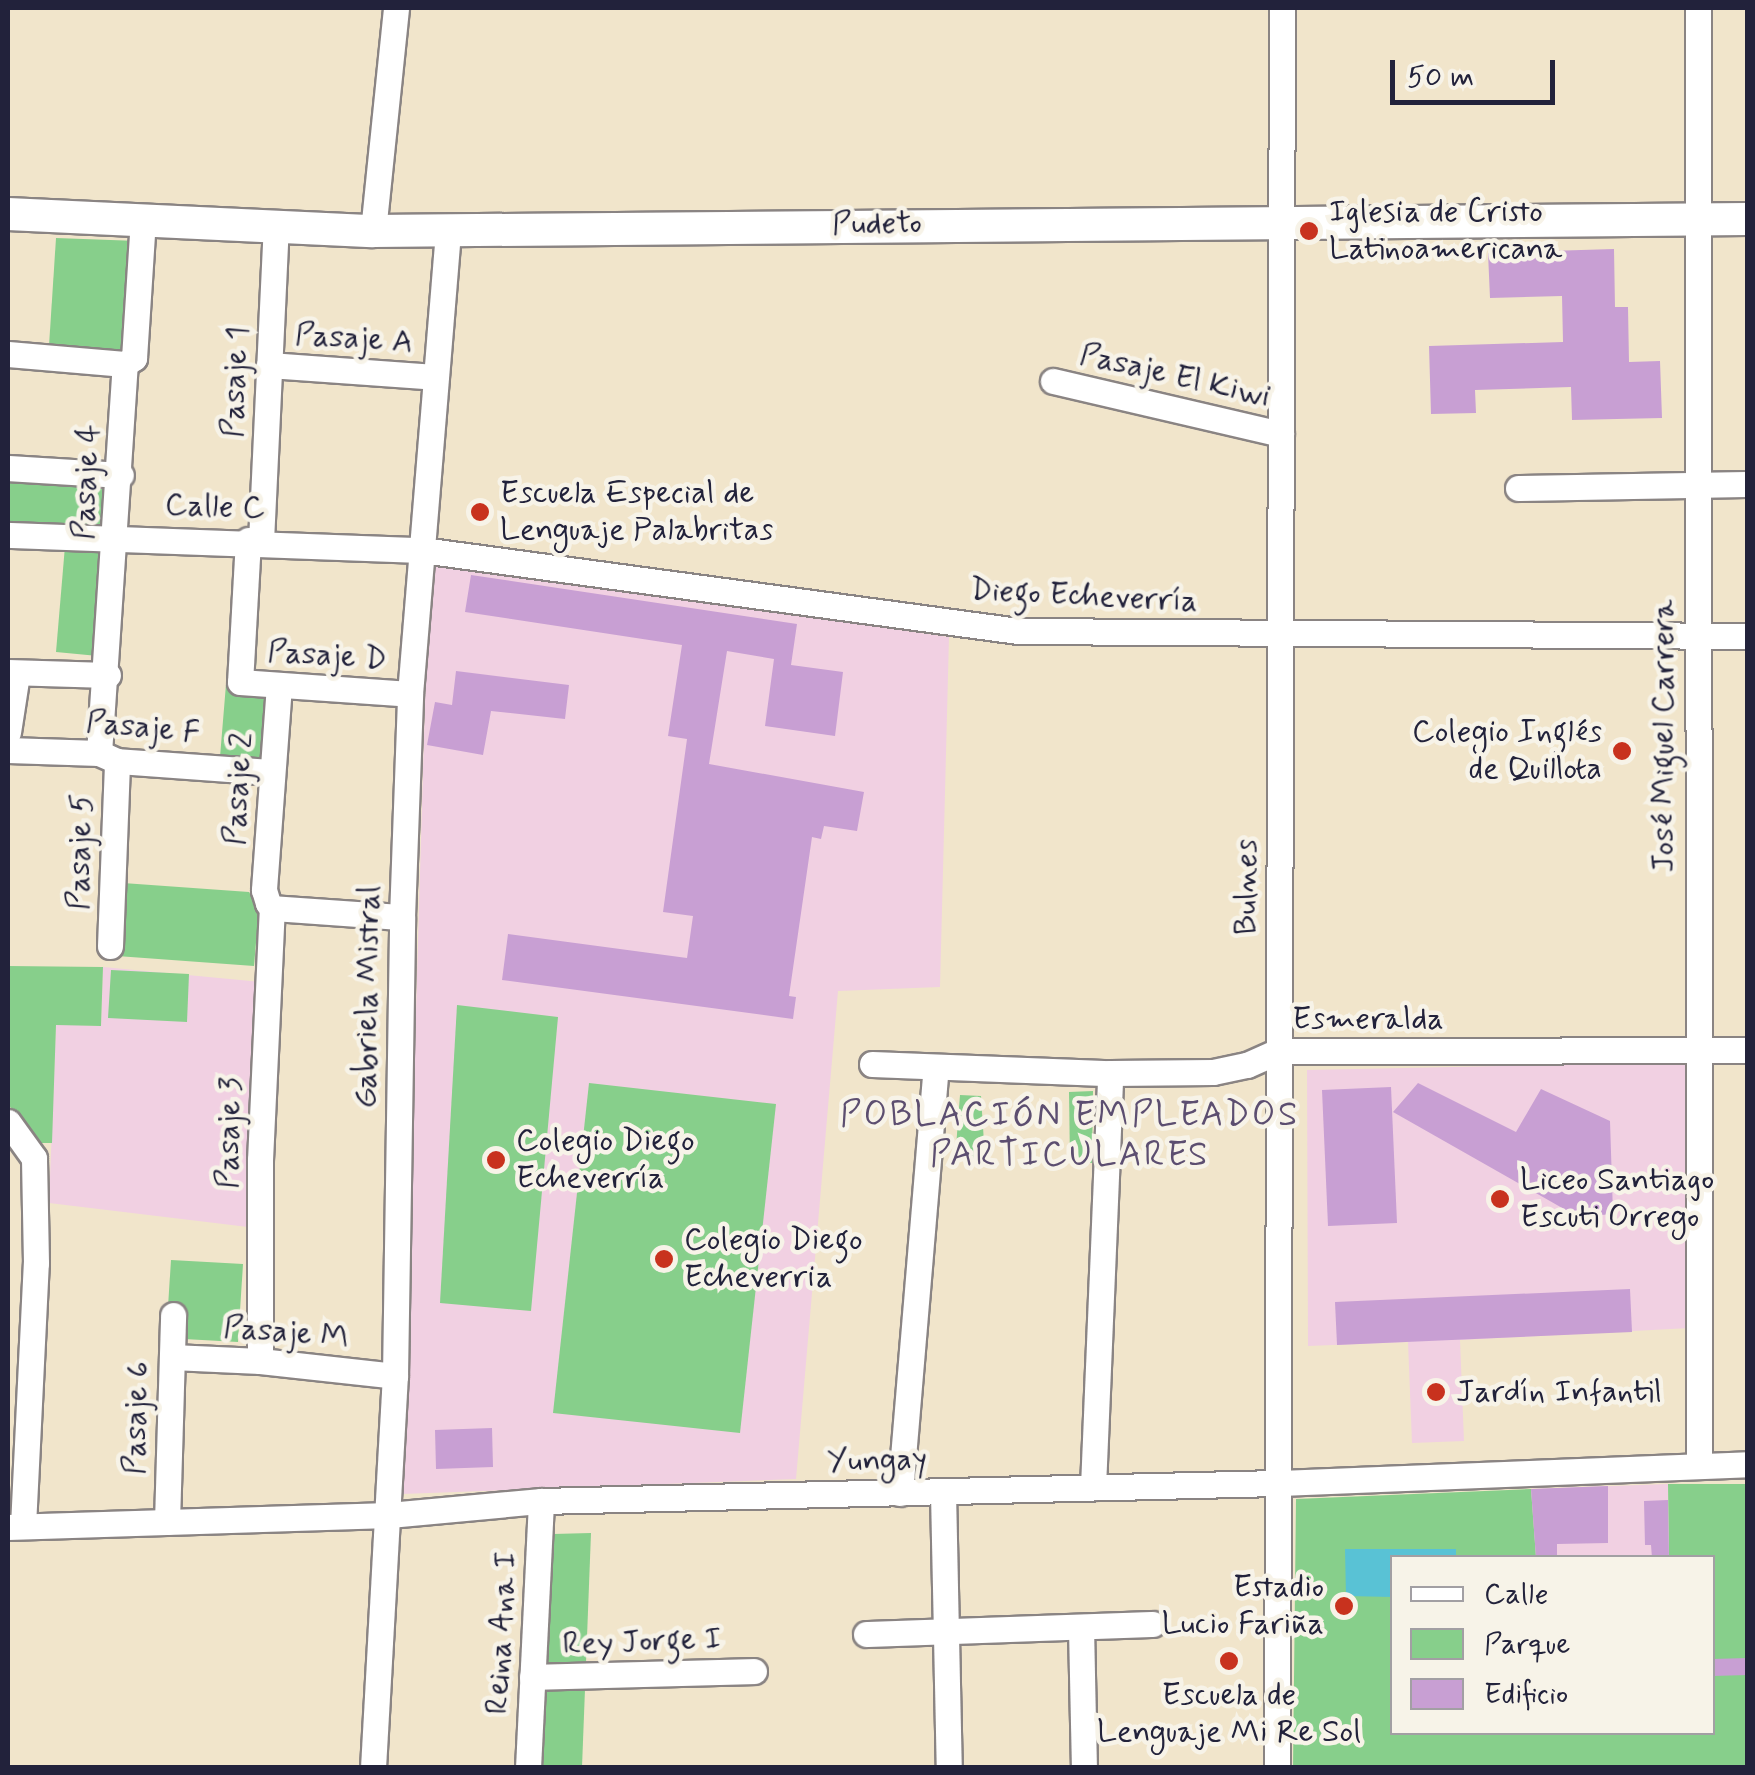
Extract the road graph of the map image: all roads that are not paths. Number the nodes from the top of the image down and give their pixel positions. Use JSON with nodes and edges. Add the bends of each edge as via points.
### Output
{"nodes":[{"id":1,"x":396,"y":8,"type":"edge"},
{"id":2,"x":1282,"y":8,"type":"edge"},
{"id":3,"x":1698,"y":8,"type":"edge"},
{"id":4,"x":8,"y":214,"type":"edge"},
{"id":5,"x":1699,"y":218,"type":"junction"},
{"id":6,"x":1748,"y":218,"type":"edge"},
{"id":7,"x":143,"y":219,"type":"junction"},
{"id":8,"x":1284,"y":220,"type":"junction"},
{"id":9,"x":276,"y":226,"type":"junction"},
{"id":10,"x":448,"y":229,"type":"junction"},
{"id":11,"x":373,"y":231,"type":"junction"},
{"id":12,"x":8,"y":354,"type":"edge"},
{"id":13,"x":125,"y":364,"type":"junction"},
{"id":14,"x":269,"y":365,"type":"junction"},
{"id":15,"x":435,"y":377,"type":"junction"},
{"id":16,"x":1054,"y":382,"type":"dead end"},
{"id":17,"x":1281,"y":434,"type":"junction"},
{"id":18,"x":8,"y":468,"type":"edge"},
{"id":19,"x":121,"y":475,"type":"junction"},
{"id":20,"x":1697,"y":484,"type":"junction"},
{"id":21,"x":1748,"y":484,"type":"edge"},
{"id":22,"x":1518,"y":488,"type":"dead end"},
{"id":23,"x":8,"y":534,"type":"edge"},
{"id":24,"x":116,"y":535,"type":"junction"},
{"id":25,"x":255,"y":540,"type":"junction"},
{"id":26,"x":422,"y":550,"type":"junction"},
{"id":27,"x":1280,"y":635,"type":"junction"},
{"id":28,"x":1695,"y":636,"type":"junction"},
{"id":29,"x":1748,"y":636,"type":"edge"},
{"id":30,"x":12,"y":673,"type":"edge"},
{"id":31,"x":108,"y":675,"type":"junction"},
{"id":32,"x":240,"y":682,"type":"joint"},
{"id":33,"x":279,"y":685,"type":"junction"},
{"id":34,"x":410,"y":694,"type":"junction"},
{"id":35,"x":8,"y":732,"type":"edge"},
{"id":36,"x":8,"y":750,"type":"edge"},
{"id":37,"x":108,"y":757,"type":"junction"},
{"id":38,"x":272,"y":772,"type":"junction"},
{"id":39,"x":269,"y":902,"type":"junction"},
{"id":40,"x":402,"y":917,"type":"junction"},
{"id":41,"x":110,"y":946,"type":"dead end"},
{"id":42,"x":1748,"y":1050,"type":"edge"},
{"id":43,"x":1279,"y":1051,"type":"junction"},
{"id":44,"x":1697,"y":1052,"type":"junction"},
{"id":45,"x":872,"y":1064,"type":"dead end"},
{"id":46,"x":936,"y":1068,"type":"junction"},
{"id":47,"x":1110,"y":1073,"type":"junction"},
{"id":48,"x":8,"y":1122,"type":"edge"},
{"id":49,"x":8,"y":1156,"type":"edge"},
{"id":50,"x":34,"y":1158,"type":"junction"},
{"id":51,"x":174,"y":1315,"type":"dead end"},
{"id":52,"x":172,"y":1357,"type":"junction"},
{"id":53,"x":260,"y":1360,"type":"junction"},
{"id":54,"x":395,"y":1376,"type":"junction"},
{"id":55,"x":17,"y":1389,"type":"edge"},
{"id":56,"x":1699,"y":1464,"type":"junction"},
{"id":57,"x":1748,"y":1464,"type":"edge"},
{"id":58,"x":1280,"y":1483,"type":"junction"},
{"id":59,"x":1093,"y":1488,"type":"junction"},
{"id":60,"x":944,"y":1492,"type":"junction"},
{"id":61,"x":900,"y":1493,"type":"junction"},
{"id":62,"x":540,"y":1501,"type":"junction"},
{"id":63,"x":390,"y":1515,"type":"junction"},
{"id":64,"x":167,"y":1522,"type":"junction"},
{"id":65,"x":15,"y":1526,"type":"edge"},
{"id":66,"x":1154,"y":1624,"type":"dead end"},
{"id":67,"x":1082,"y":1627,"type":"junction"},
{"id":68,"x":947,"y":1631,"type":"junction"},
{"id":69,"x":866,"y":1634,"type":"dead end"},
{"id":70,"x":754,"y":1671,"type":"dead end"},
{"id":71,"x":532,"y":1677,"type":"junction"},
{"id":72,"x":373,"y":1768,"type":"edge"},
{"id":73,"x":528,"y":1768,"type":"edge"},
{"id":74,"x":950,"y":1768,"type":"edge"},
{"id":75,"x":1084,"y":1768,"type":"edge"},
{"id":76,"x":1277,"y":1768,"type":"edge"}],
"edges":[{"from":1,"to":11,"type":"street"},
{"from":2,"to":8,"type":"street","name":"Bulnes"},
{"from":3,"to":5,"type":"street","name":"José Miguel Carrera"},
{"from":4,"to":7,"type":"main road","name":"Pudeto"},
{"from":5,"to":6,"type":"main road","name":"Pudeto"},
{"from":5,"to":8,"type":"main road","name":"Pudeto"},
{"from":5,"to":20,"type":"street","name":"José Miguel Carrera"},
{"from":7,"to":9,"type":"main road","name":"Pudeto"},
{"from":7,"to":13,"type":"street","name":"Pasaje 4","via":[[134,358]]},
{"from":8,"to":10,"type":"main road","name":"Pudeto"},
{"from":8,"to":17,"type":"street","name":"Bulnes"},
{"from":9,"to":11,"type":"main road","name":"Pudeto"},
{"from":9,"to":14,"type":"street","name":"Pasaje 1"},
{"from":10,"to":11,"type":"main road","name":"Pudeto"},
{"from":10,"to":15,"type":"street","name":"Gabriela Mistral"},
{"from":12,"to":13,"type":"street"},
{"from":13,"to":19,"type":"street","name":"Pasaje 4"},
{"from":14,"to":15,"type":"street","name":"Pasaje A"},
{"from":14,"to":25,"type":"street","name":"Pasaje 1"},
{"from":15,"to":26,"type":"street","name":"Gabriela Mistral"},
{"from":16,"to":17,"type":"street","name":"Pasaje El Kiwi"},
{"from":17,"to":27,"type":"street","name":"Bulnes"},
{"from":18,"to":19,"type":"street"},
{"from":19,"to":24,"type":"street","name":"Pasaje 4"},
{"from":20,"to":21,"type":"street"},
{"from":20,"to":22,"type":"street"},
{"from":20,"to":28,"type":"street","name":"José Miguel Carrera"},
{"from":23,"to":24,"type":"street","name":"Calle C","via":[[106,541]]},
{"from":24,"to":25,"type":"street","name":"Calle C"},
{"from":24,"to":31,"type":"street","name":"Pasaje 4"},
{"from":25,"to":26,"type":"street","name":"Calle C"},
{"from":25,"to":32,"type":"street","name":"Pasaje 1"},
{"from":26,"to":27,"type":"street","name":"Diego Echeverría","via":[[1018,631]]},
{"from":26,"to":34,"type":"street","name":"Gabriela Mistral"},
{"from":27,"to":28,"type":"street","name":"Diego Echeverría"},
{"from":27,"to":43,"type":"street","name":"Bulnes"},
{"from":28,"to":29,"type":"street","name":"Diego Echeverría"},
{"from":28,"to":44,"type":"street","name":"José Miguel Carrera"},
{"from":30,"to":31,"type":"street"},
{"from":30,"to":35,"type":"street"},
{"from":31,"to":37,"type":"street","name":"Pasaje 4"},
{"from":32,"to":33,"type":"street","name":"Pasaje D"},
{"from":33,"to":34,"type":"street","name":"Pasaje D"},
{"from":33,"to":38,"type":"street","name":"Pasaje 2"},
{"from":34,"to":40,"type":"street","name":"Gabriela Mistral"},
{"from":36,"to":37,"type":"street","name":"Pasaje F"},
{"from":37,"to":38,"type":"street","name":"Pasaje F"},
{"from":37,"to":41,"type":"street","name":"Pasaje 5"},
{"from":38,"to":39,"type":"street","name":"Pasaje 2"},
{"from":39,"to":40,"type":"street"},
{"from":39,"to":53,"type":"street","name":"Pasaje 3"},
{"from":40,"to":54,"type":"street","name":"Gabriela Mistral"},
{"from":42,"to":44,"type":"street","name":"Esmeralda"},
{"from":43,"to":44,"type":"street","name":"Esmeralda"},
{"from":43,"to":47,"type":"street","name":"Esmeralda","via":[[1214,1072]]},
{"from":43,"to":58,"type":"street","name":"Bulnes"},
{"from":44,"to":56,"type":"street","name":"José Miguel Carrera"},
{"from":45,"to":46,"type":"street","name":"Esmeralda"},
{"from":46,"to":47,"type":"street","name":"Esmeralda"},
{"from":46,"to":61,"type":"street"},
{"from":47,"to":59,"type":"street"},
{"from":48,"to":50,"type":"street"},
{"from":49,"to":50,"type":"street"},
{"from":50,"to":55,"type":"street","via":[[36,1263]]},
{"from":51,"to":52,"type":"street","name":"Pasaje 6"},
{"from":52,"to":53,"type":"street","name":"Pasaje M"},
{"from":52,"to":64,"type":"street","name":"Pasaje 6"},
{"from":53,"to":54,"type":"street","name":"Pasaje M"},
{"from":54,"to":63,"type":"street","name":"Gabriela Mistral"},
{"from":55,"to":65,"type":"street"},
{"from":56,"to":57,"type":"street","name":"Yungay"},
{"from":56,"to":58,"type":"street","name":"Yungay"},
{"from":58,"to":59,"type":"street","name":"Yungay"},
{"from":58,"to":76,"type":"street","name":"Bulnes"},
{"from":59,"to":60,"type":"street","name":"Yungay"},
{"from":60,"to":61,"type":"street","name":"Yungay"},
{"from":60,"to":68,"type":"street"},
{"from":61,"to":62,"type":"street","name":"Yungay"},
{"from":62,"to":63,"type":"street","name":"Yungay"},
{"from":62,"to":71,"type":"street","name":"Reina Ana I"},
{"from":63,"to":64,"type":"street","name":"Yungay"},
{"from":63,"to":72,"type":"street","name":"Gabriela Mistral"},
{"from":64,"to":65,"type":"street","name":"Yungay"},
{"from":66,"to":67,"type":"street"},
{"from":67,"to":68,"type":"street"},
{"from":67,"to":75,"type":"street"},
{"from":68,"to":69,"type":"street"},
{"from":68,"to":74,"type":"street"},
{"from":70,"to":71,"type":"street","name":"Rey Jorge I"},
{"from":71,"to":73,"type":"street","name":"Reina Ana I"}]}
